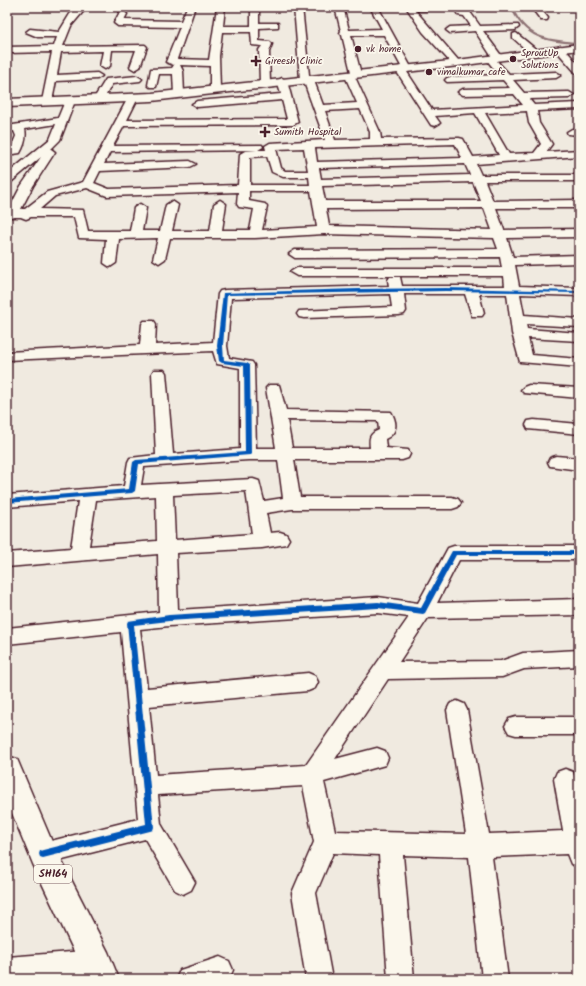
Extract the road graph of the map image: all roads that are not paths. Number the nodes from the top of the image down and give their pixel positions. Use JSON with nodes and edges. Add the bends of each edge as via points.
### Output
{"nodes":[{"id":1,"x":83,"y":7,"type":"edge"},
{"id":2,"x":221,"y":7,"type":"edge"},
{"id":3,"x":255,"y":7,"type":"edge"},
{"id":4,"x":298,"y":7,"type":"edge"},
{"id":5,"x":339,"y":7,"type":"edge"},
{"id":6,"x":374,"y":7,"type":"edge"},
{"id":7,"x":426,"y":7,"type":"edge"},
{"id":8,"x":458,"y":7,"type":"edge"},
{"id":9,"x":535,"y":7,"type":"edge"},
{"id":10,"x":123,"y":14,"type":"dead end"},
{"id":11,"x":186,"y":15,"type":"edge"},
{"id":12,"x":484,"y":18,"type":"dead end"},
{"id":13,"x":544,"y":18,"type":"dead end"},
{"id":14,"x":455,"y":19,"type":"dead end"},
{"id":15,"x":470,"y":19,"type":"junction"},
{"id":16,"x":275,"y":25,"type":"dead end"},
{"id":17,"x":219,"y":29,"type":"junction"},
{"id":18,"x":478,"y":29,"type":"junction"},
{"id":19,"x":255,"y":30,"type":"junction"},
{"id":20,"x":450,"y":30,"type":"dead end"},
{"id":21,"x":30,"y":32,"type":"dead end"},
{"id":22,"x":387,"y":32,"type":"junction"},
{"id":23,"x":344,"y":33,"type":"junction"},
{"id":24,"x":62,"y":35,"type":"junction"},
{"id":25,"x":275,"y":37,"type":"dead end"},
{"id":26,"x":579,"y":47,"type":"edge"},
{"id":27,"x":94,"y":48,"type":"junction"},
{"id":28,"x":108,"y":48,"type":"junction"},
{"id":29,"x":56,"y":49,"type":"junction"},
{"id":30,"x":560,"y":49,"type":"junction"},
{"id":31,"x":7,"y":50,"type":"edge"},
{"id":32,"x":535,"y":53,"type":"junction"},
{"id":33,"x":494,"y":58,"type":"junction"},
{"id":34,"x":90,"y":61,"type":"dead end"},
{"id":35,"x":214,"y":62,"type":"junction"},
{"id":36,"x":456,"y":63,"type":"junction"},
{"id":37,"x":105,"y":66,"type":"dead end"},
{"id":38,"x":135,"y":67,"type":"dead end"},
{"id":39,"x":404,"y":69,"type":"junction"},
{"id":40,"x":579,"y":71,"type":"edge"},
{"id":41,"x":352,"y":74,"type":"junction"},
{"id":42,"x":556,"y":75,"type":"dead end"},
{"id":43,"x":97,"y":76,"type":"dead end"},
{"id":44,"x":506,"y":77,"type":"junction"},
{"id":45,"x":52,"y":78,"type":"junction"},
{"id":46,"x":307,"y":78,"type":"junction"},
{"id":47,"x":137,"y":79,"type":"dead end"},
{"id":48,"x":450,"y":80,"type":"dead end"},
{"id":49,"x":282,"y":81,"type":"junction"},
{"id":50,"x":265,"y":83,"type":"junction"},
{"id":51,"x":153,"y":85,"type":"dead end"},
{"id":52,"x":215,"y":89,"type":"junction"},
{"id":53,"x":463,"y":92,"type":"dead end"},
{"id":54,"x":519,"y":93,"type":"junction"},
{"id":55,"x":179,"y":94,"type":"junction"},
{"id":56,"x":579,"y":95,"type":"edge"},
{"id":57,"x":286,"y":97,"type":"junction"},
{"id":58,"x":133,"y":98,"type":"junction"},
{"id":59,"x":98,"y":100,"type":"junction"},
{"id":60,"x":48,"y":101,"type":"junction"},
{"id":61,"x":70,"y":101,"type":"junction"},
{"id":62,"x":7,"y":103,"type":"edge"},
{"id":63,"x":197,"y":104,"type":"dead end"},
{"id":64,"x":364,"y":106,"type":"junction"},
{"id":65,"x":318,"y":108,"type":"junction"},
{"id":66,"x":531,"y":108,"type":"junction"},
{"id":67,"x":575,"y":109,"type":"edge"},
{"id":68,"x":478,"y":110,"type":"junction"},
{"id":69,"x":430,"y":113,"type":"junction"},
{"id":70,"x":63,"y":121,"type":"junction"},
{"id":71,"x":120,"y":123,"type":"junction"},
{"id":72,"x":435,"y":123,"type":"dead end"},
{"id":73,"x":7,"y":129,"type":"edge"},
{"id":74,"x":296,"y":129,"type":"junction"},
{"id":75,"x":20,"y":132,"type":"junction"},
{"id":76,"x":36,"y":135,"type":"dead end"},
{"id":77,"x":376,"y":142,"type":"junction"},
{"id":78,"x":331,"y":143,"type":"junction"},
{"id":79,"x":309,"y":145,"type":"junction"},
{"id":80,"x":106,"y":149,"type":"junction"},
{"id":81,"x":271,"y":150,"type":"junction"},
{"id":82,"x":50,"y":151,"type":"dead end"},
{"id":83,"x":7,"y":152,"type":"edge"},
{"id":84,"x":579,"y":153,"type":"edge"},
{"id":85,"x":537,"y":156,"type":"junction"},
{"id":86,"x":506,"y":158,"type":"junction"},
{"id":87,"x":7,"y":161,"type":"edge"},
{"id":88,"x":19,"y":161,"type":"dead end"},
{"id":89,"x":469,"y":161,"type":"junction"},
{"id":90,"x":190,"y":164,"type":"dead end"},
{"id":91,"x":97,"y":168,"type":"junction"},
{"id":92,"x":314,"y":177,"type":"junction"},
{"id":93,"x":478,"y":178,"type":"junction"},
{"id":94,"x":579,"y":178,"type":"edge"},
{"id":95,"x":7,"y":180,"type":"edge"},
{"id":96,"x":88,"y":184,"type":"junction"},
{"id":97,"x":243,"y":188,"type":"junction"},
{"id":98,"x":220,"y":204,"type":"dead end"},
{"id":99,"x":579,"y":204,"type":"edge"},
{"id":100,"x":172,"y":205,"type":"dead end"},
{"id":101,"x":320,"y":205,"type":"junction"},
{"id":102,"x":378,"y":205,"type":"junction"},
{"id":103,"x":489,"y":205,"type":"junction"},
{"id":104,"x":140,"y":208,"type":"dead end"},
{"id":105,"x":10,"y":214,"type":"edge"},
{"id":106,"x":26,"y":215,"type":"junction"},
{"id":107,"x":324,"y":230,"type":"junction"},
{"id":108,"x":380,"y":231,"type":"junction"},
{"id":109,"x":428,"y":232,"type":"junction"},
{"id":110,"x":579,"y":233,"type":"edge"},
{"id":111,"x":255,"y":234,"type":"junction"},
{"id":112,"x":500,"y":234,"type":"junction"},
{"id":113,"x":113,"y":235,"type":"junction"},
{"id":114,"x":135,"y":235,"type":"junction"},
{"id":115,"x":165,"y":235,"type":"junction"},
{"id":116,"x":215,"y":235,"type":"junction"},
{"id":117,"x":427,"y":253,"type":"junction"},
{"id":118,"x":295,"y":254,"type":"dead end"},
{"id":119,"x":159,"y":259,"type":"dead end"},
{"id":120,"x":579,"y":259,"type":"edge"},
{"id":121,"x":508,"y":262,"type":"junction"},
{"id":122,"x":110,"y":263,"type":"dead end"},
{"id":123,"x":297,"y":272,"type":"dead end"},
{"id":124,"x":394,"y":272,"type":"junction"},
{"id":125,"x":471,"y":289,"type":"junction"},
{"id":126,"x":512,"y":289,"type":"junction"},
{"id":127,"x":373,"y":290,"type":"junction"},
{"id":128,"x":396,"y":290,"type":"junction"},
{"id":129,"x":579,"y":292,"type":"edge"},
{"id":130,"x":346,"y":313,"type":"junction"},
{"id":131,"x":304,"y":314,"type":"dead end"},
{"id":132,"x":477,"y":314,"type":"dead end"},
{"id":133,"x":579,"y":323,"type":"edge"},
{"id":134,"x":149,"y":324,"type":"dead end"},
{"id":135,"x":518,"y":326,"type":"junction"},
{"id":136,"x":579,"y":336,"type":"edge"},
{"id":137,"x":220,"y":346,"type":"junction"},
{"id":138,"x":147,"y":350,"type":"junction"},
{"id":139,"x":7,"y":356,"type":"edge"},
{"id":140,"x":579,"y":363,"type":"edge"},
{"id":141,"x":159,"y":372,"type":"dead end"},
{"id":142,"x":274,"y":388,"type":"dead end"},
{"id":143,"x":529,"y":390,"type":"dead end"},
{"id":144,"x":579,"y":393,"type":"edge"},
{"id":145,"x":279,"y":415,"type":"junction"},
{"id":146,"x":534,"y":425,"type":"dead end"},
{"id":147,"x":579,"y":430,"type":"edge"},
{"id":148,"x":285,"y":452,"type":"junction"},
{"id":149,"x":378,"y":453,"type":"junction"},
{"id":150,"x":248,"y":454,"type":"junction"},
{"id":151,"x":402,"y":454,"type":"dead end"},
{"id":152,"x":165,"y":460,"type":"junction"},
{"id":153,"x":556,"y":462,"type":"dead end"},
{"id":154,"x":579,"y":464,"type":"edge"},
{"id":155,"x":164,"y":488,"type":"junction"},
{"id":156,"x":132,"y":491,"type":"junction"},
{"id":157,"x":88,"y":494,"type":"junction"},
{"id":158,"x":7,"y":501,"type":"edge"},
{"id":159,"x":292,"y":503,"type":"junction"},
{"id":160,"x":452,"y":503,"type":"dead end"},
{"id":161,"x":256,"y":508,"type":"junction"},
{"id":162,"x":280,"y":539,"type":"dead end"},
{"id":163,"x":262,"y":541,"type":"junction"},
{"id":164,"x":165,"y":546,"type":"junction"},
{"id":165,"x":579,"y":553,"type":"edge"},
{"id":166,"x":79,"y":555,"type":"junction"},
{"id":167,"x":7,"y":560,"type":"edge"},
{"id":168,"x":579,"y":607,"type":"edge"},
{"id":169,"x":423,"y":611,"type":"junction"},
{"id":170,"x":169,"y":618,"type":"junction"},
{"id":171,"x":130,"y":623,"type":"junction"},
{"id":172,"x":7,"y":636,"type":"edge"},
{"id":173,"x":579,"y":658,"type":"edge"},
{"id":174,"x":383,"y":671,"type":"junction"},
{"id":175,"x":308,"y":682,"type":"dead end"},
{"id":176,"x":137,"y":698,"type":"junction"},
{"id":177,"x":458,"y":710,"type":"dead end"},
{"id":178,"x":516,"y":726,"type":"dead end"},
{"id":179,"x":579,"y":726,"type":"edge"},
{"id":180,"x":377,"y":758,"type":"dead end"},
{"id":181,"x":7,"y":768,"type":"edge"},
{"id":182,"x":312,"y":775,"type":"junction"},
{"id":183,"x":565,"y":779,"type":"dead end"},
{"id":184,"x":146,"y":786,"type":"junction"},
{"id":185,"x":14,"y":803,"type":"edge"},
{"id":186,"x":150,"y":827,"type":"junction"},
{"id":187,"x":326,"y":842,"type":"junction"},
{"id":188,"x":390,"y":844,"type":"junction"},
{"id":189,"x":479,"y":846,"type":"junction"},
{"id":190,"x":578,"y":847,"type":"edge"},
{"id":191,"x":43,"y":854,"type":"junction"},
{"id":192,"x":183,"y":882,"type":"dead end"},
{"id":193,"x":7,"y":970,"type":"edge"},
{"id":194,"x":220,"y":970,"type":"dead end"},
{"id":195,"x":100,"y":971,"type":"edge"},
{"id":196,"x":188,"y":979,"type":"edge"},
{"id":197,"x":319,"y":979,"type":"edge"},
{"id":198,"x":401,"y":979,"type":"edge"},
{"id":199,"x":495,"y":979,"type":"edge"}],
"edges":[{"from":1,"to":24,"type":"street","via":[[75,14]]},
{"from":2,"to":17,"type":"street"},
{"from":3,"to":19,"type":"street"},
{"from":4,"to":46,"type":"street"},
{"from":5,"to":23,"type":"street"},
{"from":6,"to":22,"type":"street"},
{"from":7,"to":36,"type":"street","via":[[410,8]]},
{"from":8,"to":15,"type":"street","via":[[461,13],[467,14]]},
{"from":9,"to":13,"type":"street"},
{"from":10,"to":11,"type":"street","via":[[118,23]]},
{"from":11,"to":35,"type":"street","via":[[171,62]]},
{"from":12,"to":15,"type":"street"},
{"from":14,"to":15,"type":"street"},
{"from":15,"to":18,"type":"street"},
{"from":16,"to":19,"type":"street"},
{"from":17,"to":19,"type":"street"},
{"from":17,"to":35,"type":"street"},
{"from":18,"to":20,"type":"street"},
{"from":18,"to":32,"type":"street","via":[[515,32]]},
{"from":18,"to":33,"type":"street"},
{"from":19,"to":25,"type":"street"},
{"from":19,"to":50,"type":"street","via":[[255,43],[267,44],[264,50]]},
{"from":21,"to":24,"type":"street"},
{"from":22,"to":23,"type":"street"},
{"from":22,"to":39,"type":"street"},
{"from":23,"to":41,"type":"street"},
{"from":24,"to":29,"type":"street"},
{"from":26,"to":30,"type":"main road"},
{"from":27,"to":28,"type":"street"},
{"from":27,"to":29,"type":"street","via":[[76,51]]},
{"from":27,"to":34,"type":"street"},
{"from":28,"to":37,"type":"street"},
{"from":28,"to":38,"type":"street","via":[[142,47]]},
{"from":29,"to":31,"type":"street"},
{"from":29,"to":45,"type":"street"},
{"from":30,"to":32,"type":"main road"},
{"from":30,"to":40,"type":"street"},
{"from":32,"to":33,"type":"main road"},
{"from":33,"to":36,"type":"main road"},
{"from":33,"to":44,"type":"street"},
{"from":35,"to":52,"type":"street"},
{"from":36,"to":39,"type":"main road"},
{"from":39,"to":41,"type":"main road"},
{"from":39,"to":69,"type":"street"},
{"from":41,"to":46,"type":"main road"},
{"from":41,"to":64,"type":"street"},
{"from":42,"to":44,"type":"street"},
{"from":43,"to":45,"type":"street"},
{"from":44,"to":48,"type":"street"},
{"from":44,"to":54,"type":"street"},
{"from":45,"to":60,"type":"street"},
{"from":46,"to":49,"type":"main road"},
{"from":46,"to":65,"type":"street"},
{"from":47,"to":59,"type":"street","via":[[109,81]]},
{"from":49,"to":50,"type":"main road"},
{"from":49,"to":57,"type":"street"},
{"from":50,"to":52,"type":"main road"},
{"from":51,"to":55,"type":"street","via":[[154,71],[178,69]]},
{"from":52,"to":55,"type":"main road"},
{"from":53,"to":54,"type":"street"},
{"from":54,"to":56,"type":"street"},
{"from":54,"to":66,"type":"street"},
{"from":55,"to":58,"type":"main road"},
{"from":57,"to":63,"type":"street"},
{"from":57,"to":74,"type":"street"},
{"from":58,"to":59,"type":"main road"},
{"from":58,"to":71,"type":"street"},
{"from":59,"to":61,"type":"main road"},
{"from":60,"to":61,"type":"main road"},
{"from":60,"to":62,"type":"main road"},
{"from":61,"to":70,"type":"street"},
{"from":64,"to":65,"type":"street"},
{"from":64,"to":77,"type":"street","via":[[375,132]]},
{"from":65,"to":78,"type":"street"},
{"from":66,"to":67,"type":"street"},
{"from":66,"to":68,"type":"street"},
{"from":66,"to":85,"type":"street","via":[[534,123],[547,144]]},
{"from":68,"to":69,"type":"street"},
{"from":68,"to":86,"type":"street"},
{"from":69,"to":72,"type":"street"},
{"from":70,"to":75,"type":"street","via":[[52,121]]},
{"from":70,"to":95,"type":"street","via":[[55,140]]},
{"from":71,"to":74,"type":"street"},
{"from":71,"to":80,"type":"street"},
{"from":73,"to":75,"type":"street"},
{"from":74,"to":81,"type":"street","via":[[294,136],[270,138]]},
{"from":75,"to":76,"type":"street"},
{"from":75,"to":83,"type":"street","via":[[16,151]]},
{"from":77,"to":78,"type":"street"},
{"from":77,"to":89,"type":"street","via":[[459,140]]},
{"from":78,"to":79,"type":"street"},
{"from":79,"to":81,"type":"street"},
{"from":79,"to":92,"type":"street"},
{"from":80,"to":81,"type":"street"},
{"from":80,"to":91,"type":"street"},
{"from":81,"to":92,"type":"street","via":[[276,170],[283,174]]},
{"from":81,"to":97,"type":"street","via":[[245,154]]},
{"from":82,"to":105,"type":"street"},
{"from":84,"to":85,"type":"street"},
{"from":85,"to":86,"type":"street"},
{"from":86,"to":89,"type":"street"},
{"from":87,"to":88,"type":"street"},
{"from":89,"to":92,"type":"street"},
{"from":89,"to":93,"type":"street"},
{"from":90,"to":91,"type":"street"},
{"from":91,"to":96,"type":"street"},
{"from":92,"to":93,"type":"street"},
{"from":92,"to":97,"type":"street"},
{"from":92,"to":101,"type":"street"},
{"from":93,"to":94,"type":"street"},
{"from":93,"to":103,"type":"street"},
{"from":96,"to":97,"type":"street","via":[[107,193]]},
{"from":96,"to":106,"type":"street","via":[[51,194]]},
{"from":97,"to":111,"type":"street","via":[[243,204],[261,208]]},
{"from":98,"to":116,"type":"street"},
{"from":99,"to":103,"type":"street"},
{"from":100,"to":115,"type":"street"},
{"from":101,"to":102,"type":"street"},
{"from":101,"to":107,"type":"street"},
{"from":102,"to":103,"type":"street"},
{"from":102,"to":108,"type":"street"},
{"from":103,"to":112,"type":"street"},
{"from":104,"to":114,"type":"street"},
{"from":105,"to":106,"type":"street"},
{"from":106,"to":113,"type":"street","via":[[79,213],[84,235]]},
{"from":107,"to":108,"type":"street"},
{"from":107,"to":111,"type":"street"},
{"from":108,"to":109,"type":"street"},
{"from":109,"to":112,"type":"street"},
{"from":109,"to":117,"type":"street"},
{"from":110,"to":112,"type":"street"},
{"from":111,"to":116,"type":"street"},
{"from":112,"to":121,"type":"street"},
{"from":113,"to":114,"type":"street"},
{"from":113,"to":122,"type":"street"},
{"from":114,"to":115,"type":"street"},
{"from":115,"to":116,"type":"street"},
{"from":115,"to":119,"type":"street"},
{"from":117,"to":118,"type":"street"},
{"from":117,"to":121,"type":"street"},
{"from":117,"to":124,"type":"street"},
{"from":120,"to":121,"type":"street"},
{"from":121,"to":124,"type":"street"},
{"from":121,"to":126,"type":"street"},
{"from":123,"to":124,"type":"street"},
{"from":124,"to":127,"type":"street"},
{"from":124,"to":128,"type":"street"},
{"from":125,"to":126,"type":"street"},
{"from":125,"to":128,"type":"street"},
{"from":125,"to":132,"type":"street"},
{"from":126,"to":129,"type":"street"},
{"from":126,"to":135,"type":"street"},
{"from":127,"to":128,"type":"street"},
{"from":127,"to":130,"type":"street"},
{"from":127,"to":137,"type":"street","via":[[225,294]]},
{"from":128,"to":130,"type":"street","via":[[398,311]]},
{"from":130,"to":131,"type":"street"},
{"from":133,"to":135,"type":"street"},
{"from":134,"to":138,"type":"street"},
{"from":135,"to":136,"type":"street"},
{"from":135,"to":140,"type":"street","via":[[525,359]]},
{"from":137,"to":138,"type":"street"},
{"from":137,"to":150,"type":"street","via":[[222,361],[248,365]]},
{"from":138,"to":139,"type":"street"},
{"from":141,"to":152,"type":"street"},
{"from":142,"to":145,"type":"street"},
{"from":143,"to":144,"type":"street"},
{"from":145,"to":148,"type":"street"},
{"from":145,"to":149,"type":"street","via":[[385,416],[387,432],[377,437]]},
{"from":146,"to":147,"type":"street"},
{"from":148,"to":149,"type":"street"},
{"from":148,"to":150,"type":"street"},
{"from":148,"to":159,"type":"street"},
{"from":149,"to":151,"type":"street"},
{"from":150,"to":152,"type":"street"},
{"from":152,"to":156,"type":"street","via":[[136,462]]},
{"from":153,"to":154,"type":"street"},
{"from":155,"to":156,"type":"street"},
{"from":155,"to":161,"type":"street","via":[[253,485]]},
{"from":155,"to":164,"type":"street"},
{"from":156,"to":157,"type":"street"},
{"from":157,"to":158,"type":"street"},
{"from":157,"to":166,"type":"street"},
{"from":159,"to":160,"type":"street"},
{"from":159,"to":161,"type":"street"},
{"from":161,"to":163,"type":"street"},
{"from":162,"to":163,"type":"street"},
{"from":163,"to":164,"type":"street"},
{"from":164,"to":166,"type":"street"},
{"from":164,"to":170,"type":"street"},
{"from":165,"to":169,"type":"street","via":[[454,553]]},
{"from":166,"to":167,"type":"street"},
{"from":168,"to":169,"type":"street"},
{"from":169,"to":170,"type":"street","via":[[378,605]]},
{"from":169,"to":174,"type":"street"},
{"from":170,"to":171,"type":"street"},
{"from":171,"to":172,"type":"street"},
{"from":171,"to":176,"type":"street"},
{"from":173,"to":174,"type":"street","via":[[523,660],[502,669]]},
{"from":174,"to":182,"type":"street"},
{"from":175,"to":176,"type":"street"},
{"from":176,"to":184,"type":"street"},
{"from":177,"to":189,"type":"street"},
{"from":178,"to":179,"type":"street"},
{"from":180,"to":182,"type":"street"},
{"from":181,"to":185,"type":"main road","number":"SH164"},
{"from":182,"to":184,"type":"street"},
{"from":182,"to":187,"type":"street"},
{"from":183,"to":190,"type":"street"},
{"from":184,"to":186,"type":"street"},
{"from":185,"to":191,"type":"main road","number":"SH164"},
{"from":186,"to":191,"type":"street"},
{"from":186,"to":192,"type":"street"},
{"from":187,"to":188,"type":"street"},
{"from":187,"to":197,"type":"street","via":[[304,893]]},
{"from":188,"to":189,"type":"street"},
{"from":188,"to":198,"type":"street"},
{"from":189,"to":190,"type":"street"},
{"from":189,"to":199,"type":"street"},
{"from":191,"to":195,"type":"main road","number":"SH164"},
{"from":193,"to":195,"type":"street"},
{"from":194,"to":196,"type":"street"}]}
